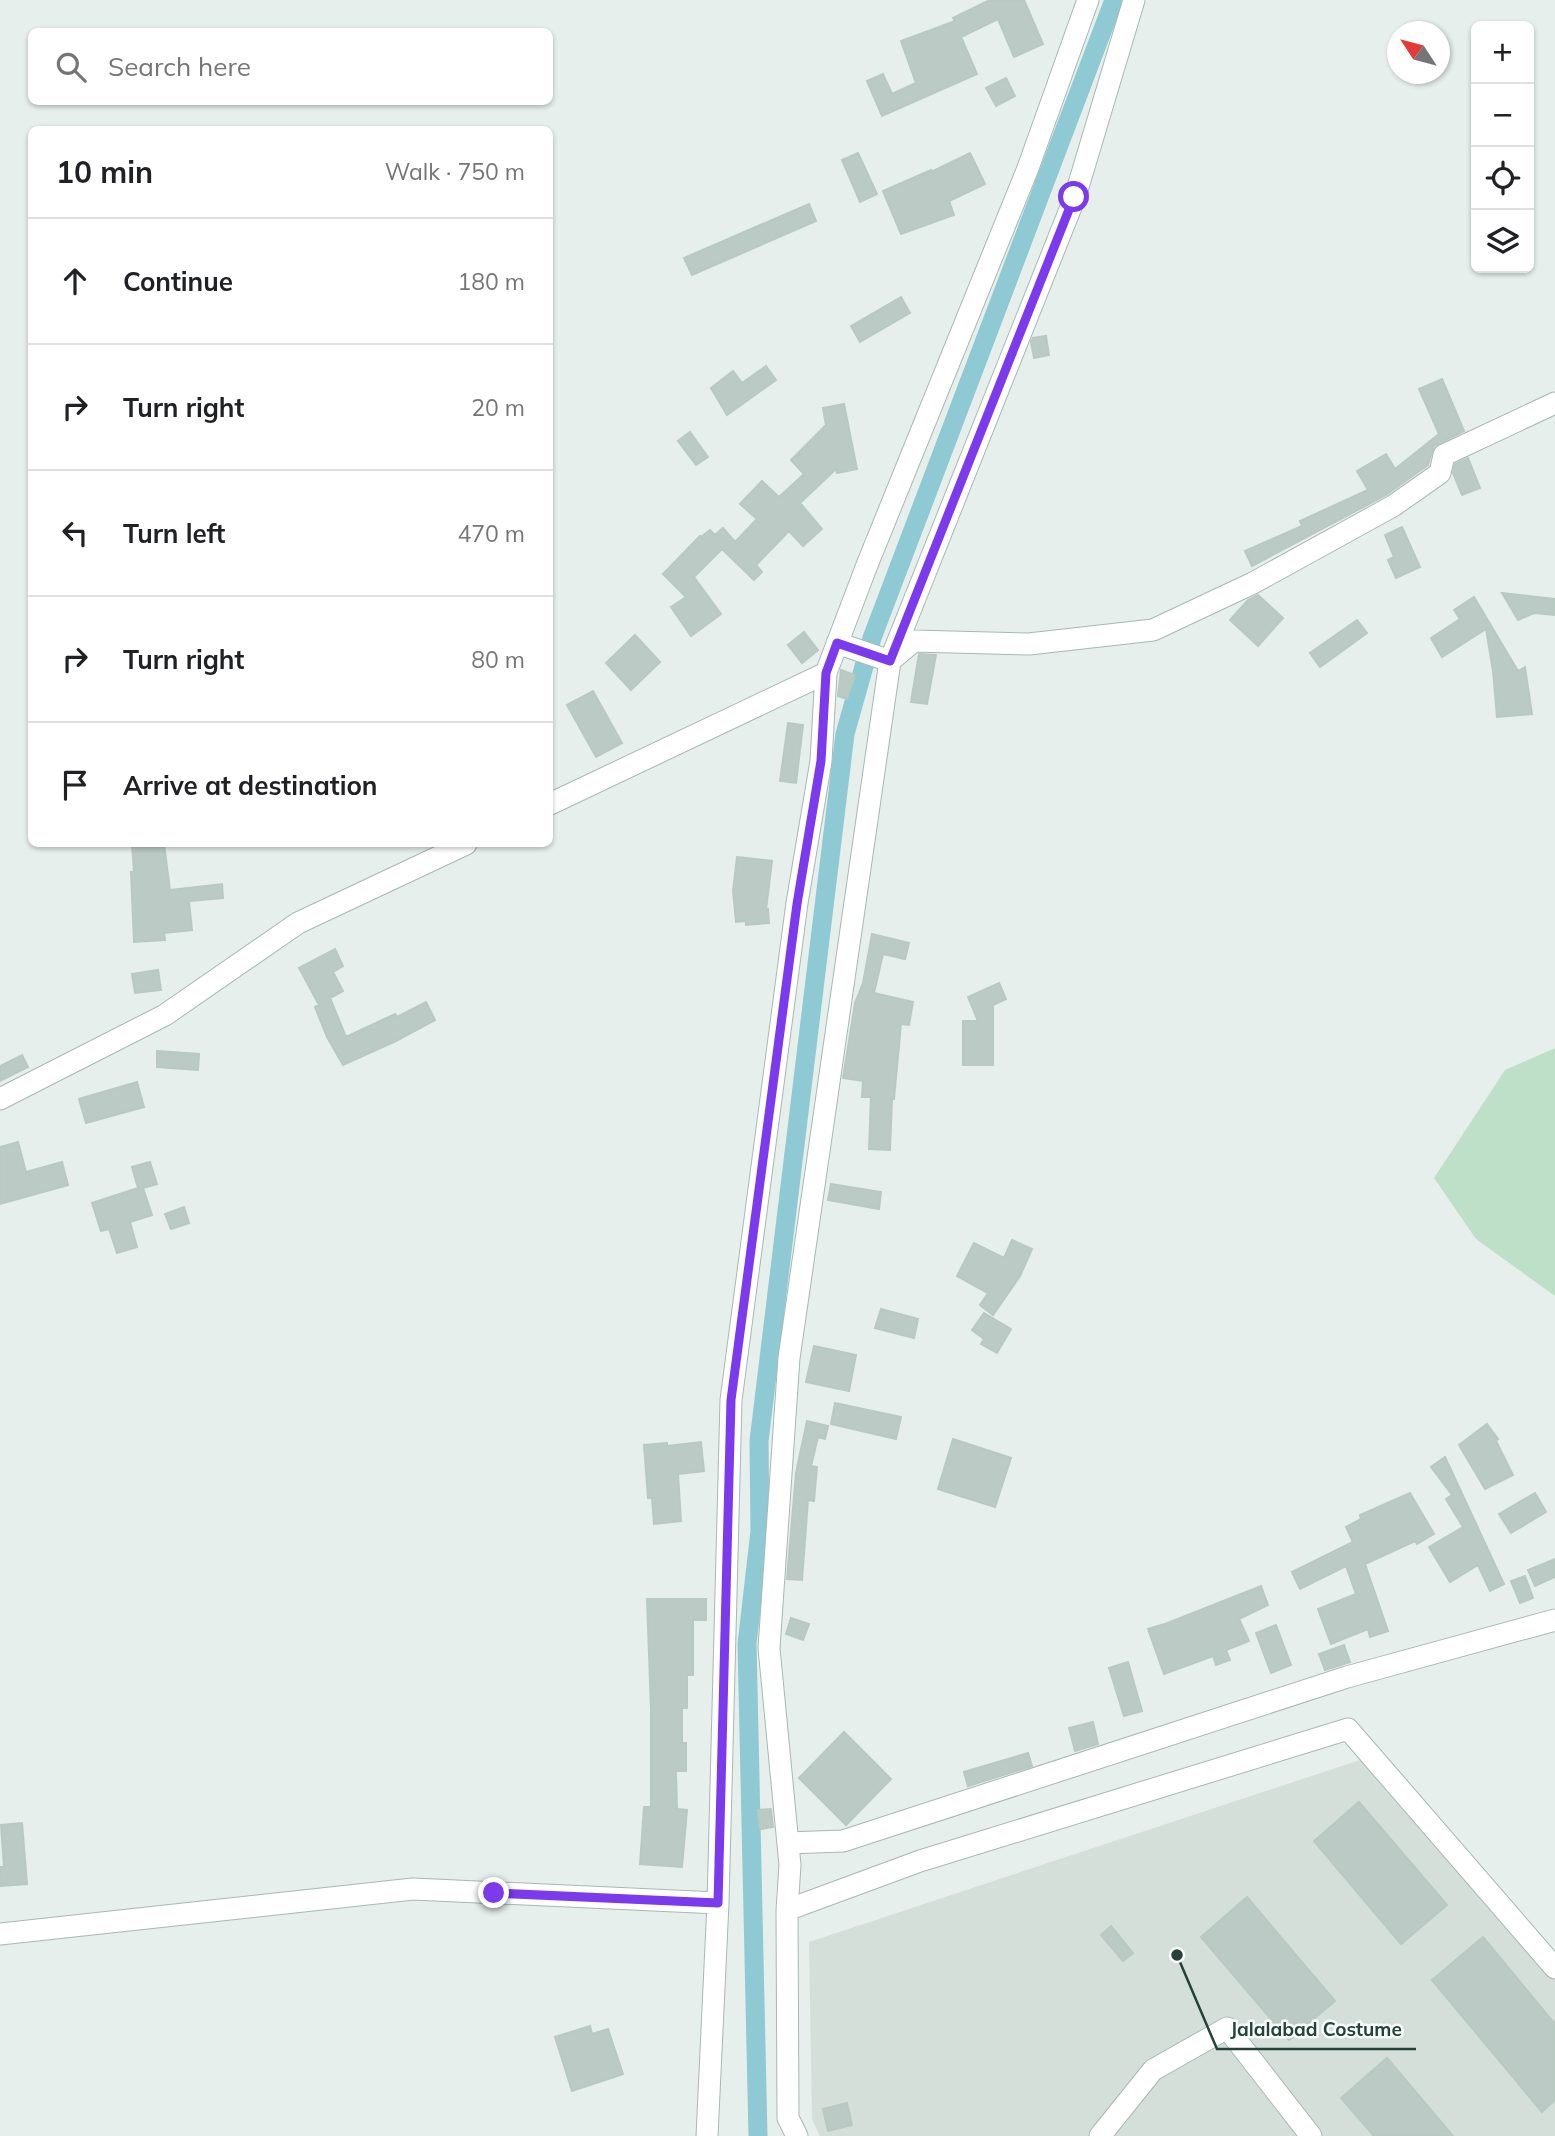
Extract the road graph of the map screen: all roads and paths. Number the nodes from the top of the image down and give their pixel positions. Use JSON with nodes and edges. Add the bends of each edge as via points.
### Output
{"nodes":[{"id":1,"x":1088,"y":0,"type":"edge"},
{"id":2,"x":1134,"y":0,"type":"edge"},
{"id":3,"x":1555,"y":403,"type":"edge"},
{"id":4,"x":837,"y":643,"type":"junction"},
{"id":5,"x":890,"y":661,"type":"junction"},
{"id":6,"x":826,"y":673,"type":"junction"},
{"id":7,"x":553,"y":803,"type":"edge"},
{"id":8,"x":460,"y":847,"type":"edge"},
{"id":9,"x":0,"y":1099,"type":"edge"},
{"id":10,"x":1555,"y":1620,"type":"edge"},
{"id":11,"x":788,"y":1843,"type":"junction"},
{"id":12,"x":718,"y":1903,"type":"junction"},
{"id":13,"x":787,"y":1910,"type":"junction"},
{"id":14,"x":0,"y":1934,"type":"edge"},
{"id":15,"x":1555,"y":1968,"type":"edge"},
{"id":16,"x":707,"y":2136,"type":"edge"},
{"id":17,"x":797,"y":2136,"type":"edge"},
{"id":18,"x":1100,"y":2136,"type":"edge"},
{"id":19,"x":1311,"y":2136,"type":"edge"}],
"edges":[{"from":1,"to":4,"type":"street","via":[[1028,168]]},
{"from":2,"to":5,"type":"street","via":[[1074,197]]},
{"from":3,"to":5,"type":"street","via":[[1444,455],[1440,473],[1392,506],[1253,583],[1153,631],[1029,644],[914,641]]},
{"from":4,"to":5,"type":"street"},
{"from":4,"to":6,"type":"street"},
{"from":5,"to":11,"type":"street","via":[[789,1357],[769,1648]]},
{"from":6,"to":7,"type":"street"},
{"from":6,"to":12,"type":"street","via":[[821,761],[797,904],[731,1400]]},
{"from":8,"to":9,"type":"street","via":[[298,923],[166,1015]]},
{"from":10,"to":11,"type":"street","via":[[1347,1677],[843,1841]]},
{"from":11,"to":13,"type":"street"},
{"from":12,"to":14,"type":"street","via":[[413,1889]]},
{"from":12,"to":16,"type":"street"},
{"from":13,"to":15,"type":"street","via":[[920,1860],[1348,1729]]},
{"from":13,"to":17,"type":"street","via":[[788,2118]]},
{"from":18,"to":19,"type":"street","via":[[1153,2070],[1227,2028]]}]}
